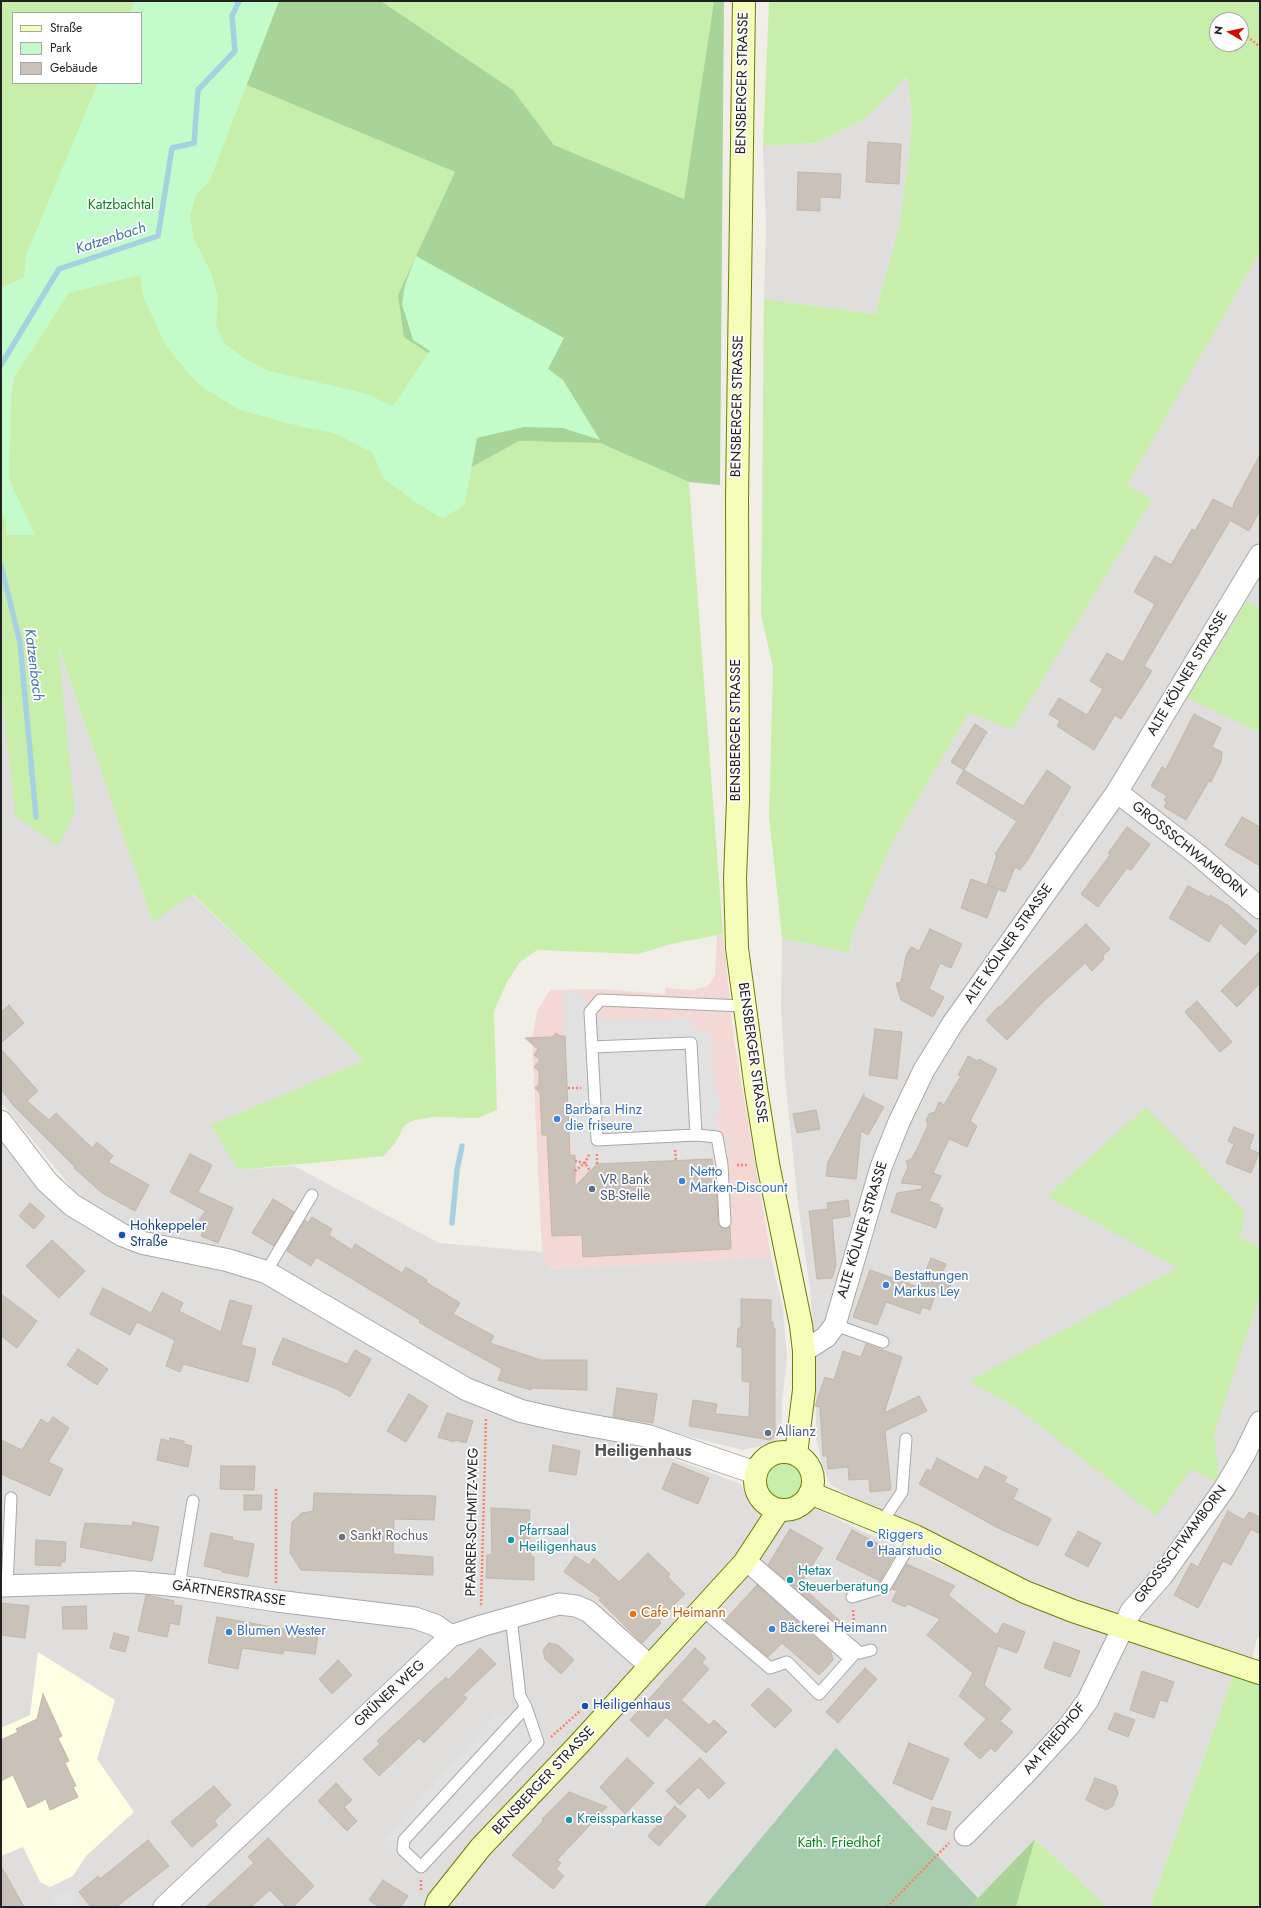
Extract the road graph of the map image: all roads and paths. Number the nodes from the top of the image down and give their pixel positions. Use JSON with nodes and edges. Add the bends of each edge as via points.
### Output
{"nodes":[{"id":1,"x":744,"y":1,"type":"edge"},
{"id":2,"x":1249,"y":38,"type":"edge"},
{"id":3,"x":1260,"y":47,"type":"edge"},
{"id":4,"x":1260,"y":555,"type":"edge"},
{"id":5,"x":1117,"y":792,"type":"junction"},
{"id":6,"x":1260,"y":908,"type":"edge"},
{"id":7,"x":744,"y":1006,"type":"junction"},
{"id":8,"x":592,"y":1046,"type":"junction"},
{"id":9,"x":1,"y":1122,"type":"edge"},
{"id":10,"x":696,"y":1135,"type":"junction"},
{"id":11,"x":597,"y":1140,"type":"junction"},
{"id":12,"x":575,"y":1161,"type":"dead end"},
{"id":13,"x":585,"y":1163,"type":"junction"},
{"id":14,"x":734,"y":1164,"type":"dead end"},
{"id":15,"x":750,"y":1165,"type":"dead end"},
{"id":16,"x":575,"y":1171,"type":"dead end"},
{"id":17,"x":590,"y":1171,"type":"dead end"},
{"id":18,"x":312,"y":1195,"type":"dead end"},
{"id":19,"x":725,"y":1222,"type":"dead end"},
{"id":20,"x":266,"y":1272,"type":"junction"},
{"id":21,"x":835,"y":1325,"type":"junction"},
{"id":22,"x":883,"y":1342,"type":"dead end"},
{"id":23,"x":804,"y":1351,"type":"junction"},
{"id":24,"x":486,"y":1419,"type":"dead end"},
{"id":25,"x":1260,"y":1422,"type":"edge"},
{"id":26,"x":906,"y":1439,"type":"dead end"},
{"id":27,"x":796,"y":1454,"type":"junction"},
{"id":28,"x":756,"y":1473,"type":"junction"},
{"id":29,"x":276,"y":1489,"type":"dead end"},
{"id":30,"x":810,"y":1493,"type":"junction"},
{"id":31,"x":11,"y":1498,"type":"dead end"},
{"id":32,"x":193,"y":1501,"type":"dead end"},
{"id":33,"x":778,"y":1511,"type":"junction"},
{"id":34,"x":882,"y":1522,"type":"junction"},
{"id":35,"x":915,"y":1536,"type":"junction"},
{"id":36,"x":746,"y":1560,"type":"junction"},
{"id":37,"x":180,"y":1586,"type":"junction"},
{"id":38,"x":4,"y":1587,"type":"edge"},
{"id":39,"x":852,"y":1597,"type":"dead end"},
{"id":40,"x":276,"y":1601,"type":"junction"},
{"id":41,"x":702,"y":1610,"type":"junction"},
{"id":42,"x":511,"y":1617,"type":"junction"},
{"id":43,"x":854,"y":1625,"type":"dead end"},
{"id":44,"x":481,"y":1626,"type":"junction"},
{"id":45,"x":1124,"y":1627,"type":"junction"},
{"id":46,"x":862,"y":1633,"type":"dead end"},
{"id":47,"x":451,"y":1636,"type":"junction"},
{"id":48,"x":871,"y":1650,"type":"dead end"},
{"id":49,"x":853,"y":1655,"type":"junction"},
{"id":50,"x":650,"y":1666,"type":"junction"},
{"id":51,"x":1260,"y":1673,"type":"edge"},
{"id":52,"x":585,"y":1706,"type":"dead end"},
{"id":53,"x":526,"y":1707,"type":"junction"},
{"id":54,"x":555,"y":1733,"type":"dead end"},
{"id":55,"x":965,"y":1835,"type":"joint"},
{"id":56,"x":164,"y":1907,"type":"edge"},
{"id":57,"x":436,"y":1907,"type":"edge"},
{"id":58,"x":887,"y":1907,"type":"edge"}],
"edges":[{"from":1,"to":7,"type":"main road","name":"BENSBERGER STRASSE","via":[[737,498],[738,800],[735,878],[737,948]]},
{"from":2,"to":3,"type":"path"},
{"from":4,"to":5,"type":"street","name":"ALTE KÖLNER STRASSE"},
{"from":5,"to":6,"type":"street","name":"GROSSSCHWAMBORN","via":[[1197,854]]},
{"from":5,"to":21,"type":"street","name":"ALTE KÖLNER STRASSE","via":[[953,1023],[924,1070],[899,1122],[882,1167]]},
{"from":7,"to":8,"type":"lane","via":[[600,1000],[590,1012]]},
{"from":7,"to":23,"type":"main road","name":"BENSBERGER STRASSE","via":[[768,1164]]},
{"from":8,"to":10,"type":"lane","via":[[691,1042]]},
{"from":8,"to":11,"type":"lane"},
{"from":9,"to":20,"type":"street","via":[[47,1182],[72,1205],[122,1235],[143,1243],[227,1260]]},
{"from":10,"to":11,"type":"lane"},
{"from":10,"to":19,"type":"lane","via":[[717,1137],[722,1165]]},
{"from":11,"to":13,"type":"path"},
{"from":12,"to":13,"type":"path"},
{"from":13,"to":16,"type":"path"},
{"from":13,"to":17,"type":"path"},
{"from":14,"to":15,"type":"path"},
{"from":18,"to":20,"type":"lane"},
{"from":20,"to":28,"type":"street","via":[[466,1389],[521,1410],[648,1436]]},
{"from":21,"to":22,"type":"lane"},
{"from":21,"to":23,"type":"street","name":"ALTE KÖLNER STRASSE","via":[[826,1337]]},
{"from":23,"to":27,"type":"main road","name":"BENSBERGER STRASSE","via":[[804,1390]]},
{"from":24,"to":44,"type":"path","name":"PFARRER-SCHMITZ-WEG"},
{"from":25,"to":45,"type":"street","name":"GROSSSCHWAMBORN","via":[[1224,1489],[1162,1576],[1131,1611]]},
{"from":26,"to":34,"type":"lane","via":[[902,1492]]},
{"from":27,"to":28,"type":"main road","via":[[773,1454],[766,1458]]},
{"from":27,"to":30,"type":"main road","via":[[803,1457],[810,1467]]},
{"from":28,"to":33,"type":"main road","via":[[756,1486],[760,1498]]},
{"from":29,"to":40,"type":"path"},
{"from":30,"to":33,"type":"main road","via":[[805,1502],[797,1507],[789,1511]]},
{"from":30,"to":34,"type":"main road"},
{"from":31,"to":38,"type":"lane"},
{"from":32,"to":37,"type":"lane"},
{"from":33,"to":36,"type":"main road","name":"BENSBERGER STRASSE"},
{"from":34,"to":35,"type":"main road"},
{"from":35,"to":39,"type":"lane","via":[[885,1587]]},
{"from":35,"to":45,"type":"main road","via":[[1025,1592]]},
{"from":36,"to":41,"type":"main road","name":"BENSBERGER STRASSE"},
{"from":36,"to":49,"type":"lane"},
{"from":37,"to":38,"type":"street","name":"GÄRTNERSTRASSE","via":[[134,1582]]},
{"from":37,"to":40,"type":"street","name":"GÄRTNERSTRASSE"},
{"from":40,"to":47,"type":"street","name":"GÄRTNERSTRASSE","via":[[415,1618],[436,1625]]},
{"from":41,"to":49,"type":"lane","via":[[770,1668],[787,1662],[819,1694]]},
{"from":41,"to":50,"type":"main road","name":"BENSBERGER STRASSE"},
{"from":42,"to":44,"type":"street","name":"GRÜNER WEG"},
{"from":42,"to":50,"type":"street","name":"GRÜNER WEG","via":[[559,1604],[576,1606],[588,1611]]},
{"from":42,"to":53,"type":"lane","via":[[520,1696]]},
{"from":43,"to":46,"type":"path"},
{"from":44,"to":47,"type":"street","name":"GRÜNER WEG"},
{"from":45,"to":51,"type":"main road"},
{"from":45,"to":55,"type":"street","name":"AM FRIEDHOF","via":[[1088,1700],[1069,1726]]},
{"from":47,"to":56,"type":"street","name":"GRÜNER WEG"},
{"from":48,"to":49,"type":"lane"},
{"from":50,"to":57,"type":"main road","name":"BENSBERGER STRASSE","via":[[481,1847],[438,1900]]},
{"from":52,"to":54,"type":"path"},
{"from":53,"to":53,"type":"lane","via":[[538,1742],[421,1867],[403,1850],[404,1840]]},
{"from":55,"to":58,"type":"path","via":[[953,1839]]}]}
